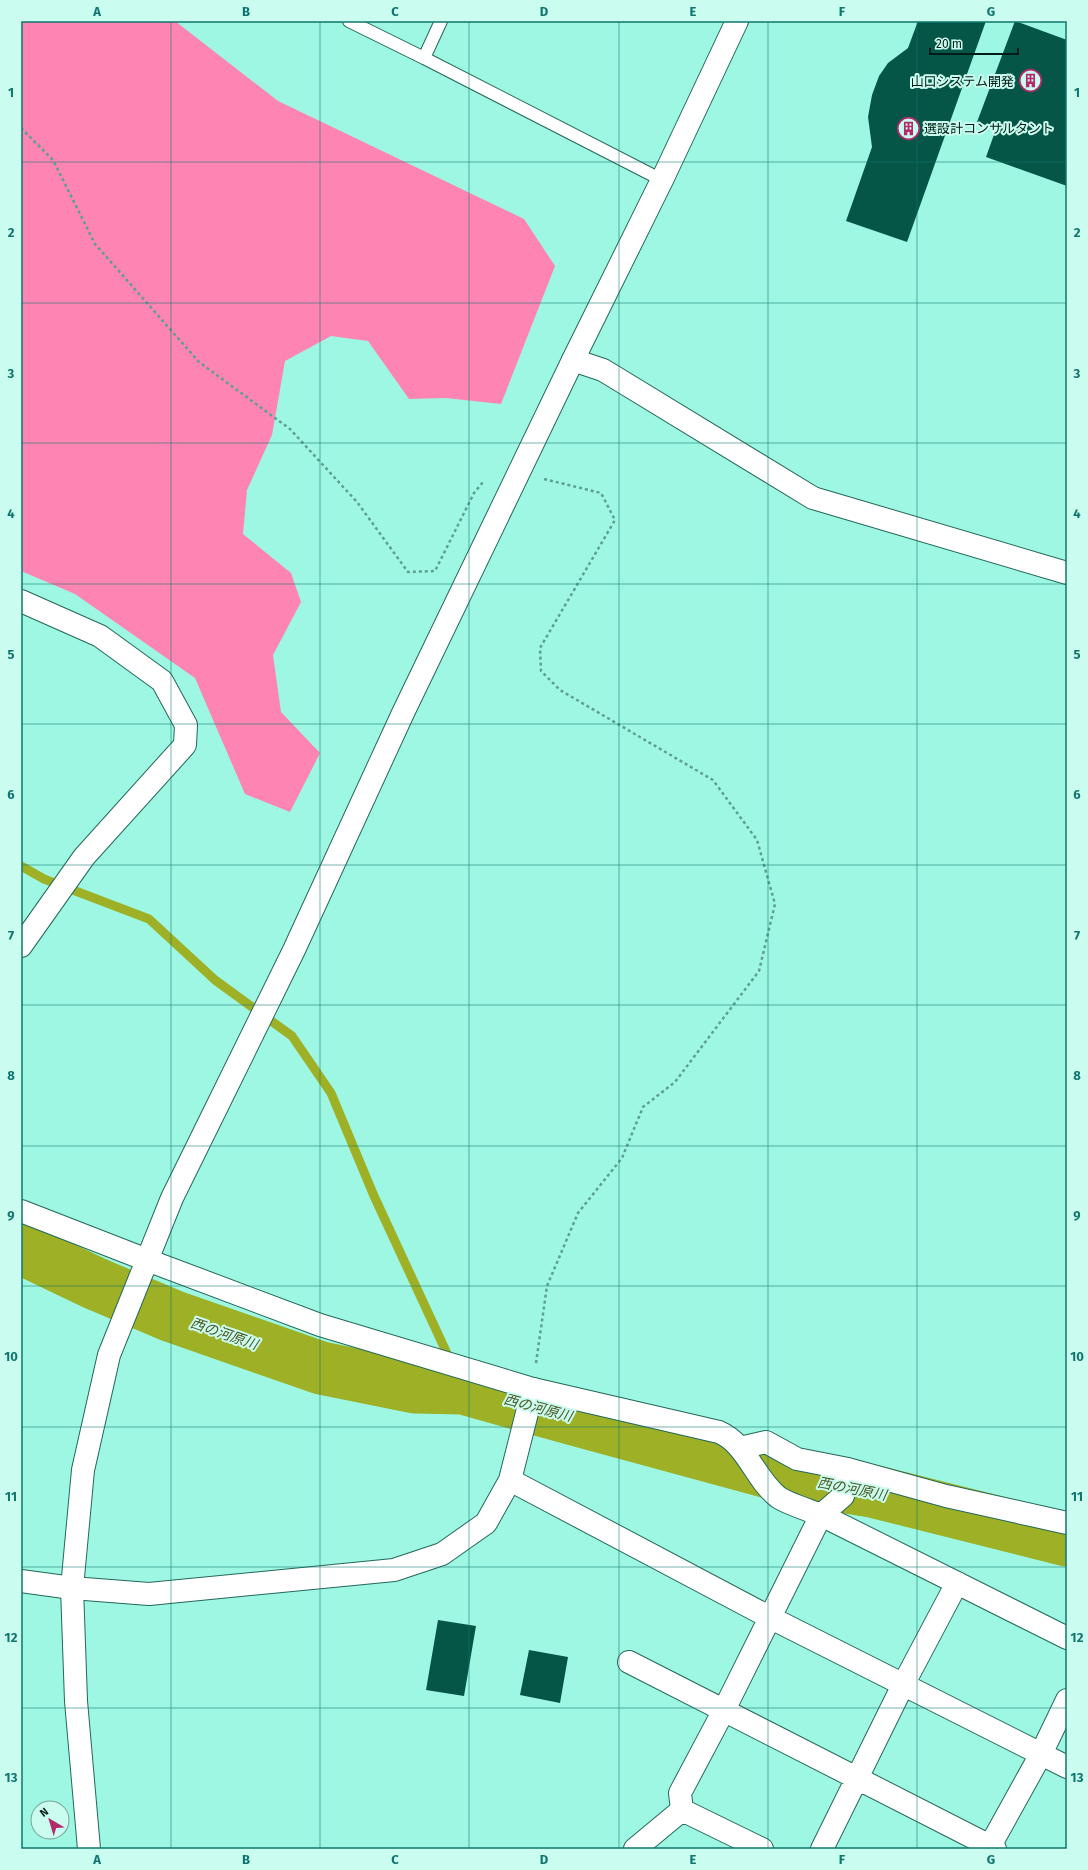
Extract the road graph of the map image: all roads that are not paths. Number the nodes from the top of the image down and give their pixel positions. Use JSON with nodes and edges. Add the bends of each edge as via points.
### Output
{"nodes":[{"id":1,"x":350,"y":21,"type":"edge"},
{"id":2,"x":441,"y":21,"type":"edge"},
{"id":3,"x":737,"y":21,"type":"edge"},
{"id":4,"x":424,"y":58,"type":"junction"},
{"id":5,"x":662,"y":180,"type":"junction"},
{"id":6,"x":573,"y":360,"type":"junction"},
{"id":7,"x":1067,"y":573,"type":"edge"},
{"id":8,"x":21,"y":601,"type":"edge"},
{"id":9,"x":21,"y":946,"type":"edge"},
{"id":10,"x":21,"y":1211,"type":"edge"},
{"id":11,"x":147,"y":1260,"type":"junction"},
{"id":12,"x":533,"y":1389,"type":"junction"},
{"id":13,"x":743,"y":1452,"type":"junction"},
{"id":14,"x":510,"y":1480,"type":"junction"},
{"id":15,"x":846,"y":1482,"type":"junction"},
{"id":16,"x":821,"y":1514,"type":"junction"},
{"id":17,"x":1067,"y":1523,"type":"edge"},
{"id":18,"x":21,"y":1581,"type":"edge"},
{"id":19,"x":957,"y":1583,"type":"junction"},
{"id":20,"x":72,"y":1588,"type":"junction"},
{"id":21,"x":769,"y":1617,"type":"junction"},
{"id":22,"x":1067,"y":1638,"type":"edge"},
{"id":23,"x":629,"y":1662,"type":"dead end"},
{"id":24,"x":903,"y":1685,"type":"junction"},
{"id":25,"x":1067,"y":1700,"type":"edge"},
{"id":26,"x":724,"y":1710,"type":"junction"},
{"id":27,"x":1041,"y":1754,"type":"junction"},
{"id":28,"x":1067,"y":1767,"type":"edge"},
{"id":29,"x":858,"y":1778,"type":"junction"},
{"id":30,"x":682,"y":1810,"type":"junction"},
{"id":31,"x":991,"y":1848,"type":"edge"},
{"id":32,"x":89,"y":1849,"type":"edge"},
{"id":33,"x":635,"y":1849,"type":"edge"},
{"id":34,"x":762,"y":1849,"type":"edge"},
{"id":35,"x":822,"y":1849,"type":"edge"}],
"edges":[{"from":1,"to":4,"type":"lane"},
{"from":2,"to":4,"type":"lane"},
{"from":3,"to":5,"type":"street"},
{"from":4,"to":5,"type":"lane"},
{"from":5,"to":6,"type":"street"},
{"from":6,"to":7,"type":"street","via":[[603,370],[813,498]]},
{"from":6,"to":11,"type":"street","via":[[403,713],[294,950],[172,1198]]},
{"from":8,"to":9,"type":"street","via":[[100,636],[162,681],[186,725],[185,745],[84,857]]},
{"from":10,"to":11,"type":"street"},
{"from":11,"to":12,"type":"street","via":[[320,1325]]},
{"from":11,"to":20,"type":"street","via":[[109,1355],[83,1470]]},
{"from":12,"to":13,"type":"street","via":[[719,1432],[730,1437]]},
{"from":12,"to":14,"type":"street"},
{"from":13,"to":15,"type":"street","via":[[766,1442]]},
{"from":13,"to":16,"type":"street","via":[[758,1476],[779,1498]]},
{"from":14,"to":20,"type":"street","via":[[486,1523],[442,1554],[394,1570],[149,1594]]},
{"from":14,"to":21,"type":"street"},
{"from":15,"to":16,"type":"street"},
{"from":15,"to":17,"type":"street","via":[[946,1496]]},
{"from":16,"to":19,"type":"street"},
{"from":16,"to":21,"type":"street"},
{"from":18,"to":20,"type":"street"},
{"from":19,"to":22,"type":"street"},
{"from":19,"to":24,"type":"street"},
{"from":20,"to":32,"type":"street","via":[[76,1701]]},
{"from":21,"to":24,"type":"street"},
{"from":21,"to":26,"type":"street"},
{"from":23,"to":26,"type":"street"},
{"from":24,"to":27,"type":"street"},
{"from":24,"to":29,"type":"street"},
{"from":25,"to":27,"type":"street"},
{"from":26,"to":29,"type":"street"},
{"from":26,"to":30,"type":"street","via":[[680,1792]]},
{"from":27,"to":28,"type":"street"},
{"from":27,"to":31,"type":"street"},
{"from":29,"to":31,"type":"street"},
{"from":29,"to":35,"type":"street"},
{"from":30,"to":33,"type":"street"},
{"from":30,"to":34,"type":"street"}]}
